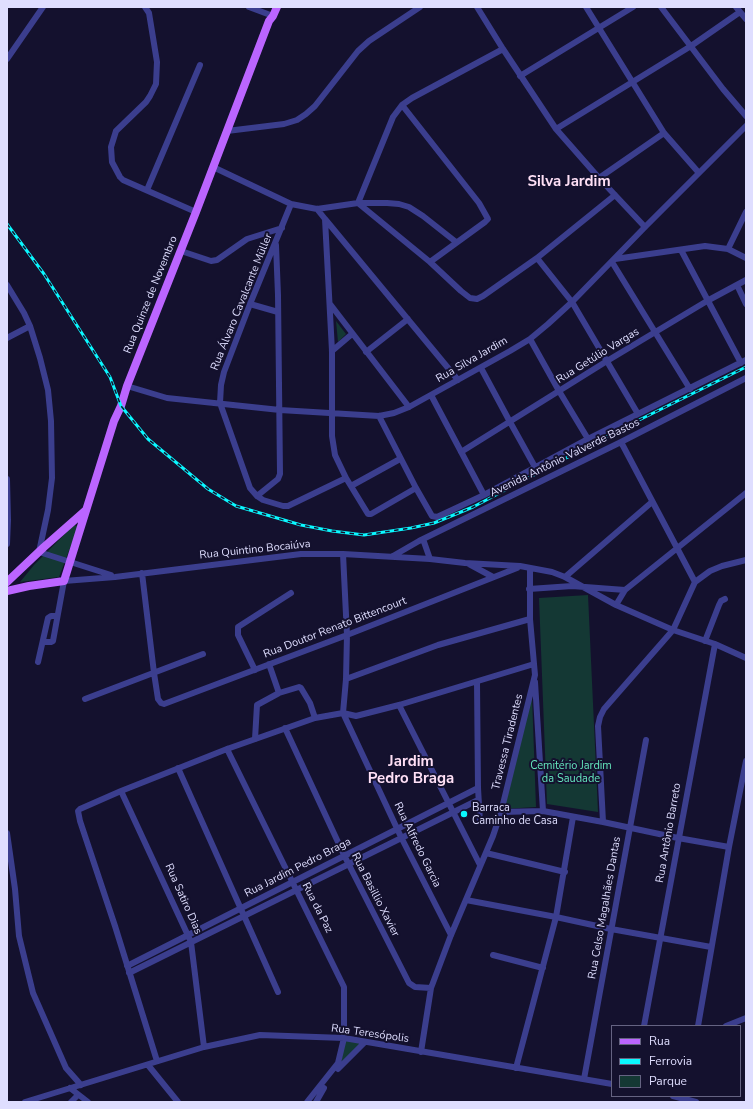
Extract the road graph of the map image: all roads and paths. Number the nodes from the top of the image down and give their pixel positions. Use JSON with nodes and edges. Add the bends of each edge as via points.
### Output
{"nodes":[{"id":1,"x":43,"y":7,"type":"edge"},
{"id":2,"x":145,"y":7,"type":"edge"},
{"id":3,"x":249,"y":7,"type":"edge"},
{"id":4,"x":277,"y":7,"type":"edge"},
{"id":5,"x":420,"y":7,"type":"edge"},
{"id":6,"x":477,"y":7,"type":"edge"},
{"id":7,"x":586,"y":7,"type":"edge"},
{"id":8,"x":633,"y":7,"type":"edge"},
{"id":9,"x":661,"y":7,"type":"edge"},
{"id":10,"x":738,"y":9,"type":"edge"},
{"id":11,"x":270,"y":14,"type":"edge"},
{"id":12,"x":746,"y":19,"type":"edge"},
{"id":13,"x":600,"y":29,"type":"junction"},
{"id":14,"x":691,"y":46,"type":"junction"},
{"id":15,"x":503,"y":49,"type":"junction"},
{"id":16,"x":7,"y":58,"type":"edge"},
{"id":17,"x":200,"y":65,"type":"dead end"},
{"id":18,"x":520,"y":76,"type":"junction"},
{"id":19,"x":632,"y":83,"type":"junction"},
{"id":20,"x":402,"y":105,"type":"junction"},
{"id":21,"x":746,"y":116,"type":"edge"},
{"id":22,"x":746,"y":126,"type":"edge"},
{"id":23,"x":556,"y":129,"type":"junction"},
{"id":24,"x":227,"y":131,"type":"junction"},
{"id":25,"x":664,"y":133,"type":"junction"},
{"id":26,"x":213,"y":167,"type":"junction"},
{"id":27,"x":698,"y":173,"type":"junction"},
{"id":28,"x":598,"y":178,"type":"junction"},
{"id":29,"x":147,"y":190,"type":"junction"},
{"id":30,"x":615,"y":195,"type":"junction"},
{"id":31,"x":358,"y":203,"type":"junction"},
{"id":32,"x":291,"y":204,"type":"junction"},
{"id":33,"x":318,"y":209,"type":"junction"},
{"id":34,"x":196,"y":212,"type":"junction"},
{"id":35,"x":746,"y":212,"type":"edge"},
{"id":36,"x":325,"y":219,"type":"junction"},
{"id":37,"x":645,"y":226,"type":"junction"},
{"id":38,"x":282,"y":228,"type":"junction"},
{"id":39,"x":456,"y":242,"type":"junction"},
{"id":40,"x":276,"y":244,"type":"junction"},
{"id":41,"x":728,"y":249,"type":"junction"},
{"id":42,"x":681,"y":250,"type":"junction"},
{"id":43,"x":181,"y":251,"type":"junction"},
{"id":44,"x":537,"y":258,"type":"junction"},
{"id":45,"x":746,"y":258,"type":"edge"},
{"id":46,"x":614,"y":260,"type":"junction"},
{"id":47,"x":430,"y":262,"type":"junction"},
{"id":48,"x":746,"y":280,"type":"edge"},
{"id":49,"x":7,"y":285,"type":"edge"},
{"id":50,"x":737,"y":285,"type":"junction"},
{"id":51,"x":707,"y":301,"type":"junction"},
{"id":52,"x":572,"y":302,"type":"junction"},
{"id":53,"x":250,"y":304,"type":"junction"},
{"id":54,"x":330,"y":304,"type":"junction"},
{"id":55,"x":746,"y":304,"type":"edge"},
{"id":56,"x":278,"y":312,"type":"junction"},
{"id":57,"x":408,"y":319,"type":"junction"},
{"id":58,"x":30,"y":326,"type":"junction"},
{"id":59,"x":656,"y":332,"type":"junction"},
{"id":60,"x":352,"y":334,"type":"junction"},
{"id":61,"x":7,"y":338,"type":"edge"},
{"id":62,"x":530,"y":339,"type":"junction"},
{"id":63,"x":332,"y":351,"type":"junction"},
{"id":64,"x":366,"y":352,"type":"junction"},
{"id":65,"x":607,"y":361,"type":"junction"},
{"id":66,"x":743,"y":362,"type":"edge"},
{"id":67,"x":481,"y":368,"type":"junction"},
{"id":68,"x":746,"y":378,"type":"edge"},
{"id":69,"x":458,"y":380,"type":"junction"},
{"id":70,"x":127,"y":386,"type":"junction"},
{"id":71,"x":690,"y":388,"type":"junction"},
{"id":72,"x":559,"y":391,"type":"junction"},
{"id":73,"x":431,"y":395,"type":"junction"},
{"id":74,"x":220,"y":403,"type":"junction"},
{"id":75,"x":409,"y":407,"type":"junction"},
{"id":76,"x":280,"y":410,"type":"junction"},
{"id":77,"x":333,"y":413,"type":"junction"},
{"id":78,"x":638,"y":414,"type":"junction"},
{"id":79,"x":380,"y":416,"type":"junction"},
{"id":80,"x":510,"y":422,"type":"junction"},
{"id":81,"x":588,"y":439,"type":"junction"},
{"id":82,"x":621,"y":442,"type":"junction"},
{"id":83,"x":461,"y":452,"type":"junction"},
{"id":84,"x":400,"y":459,"type":"junction"},
{"id":85,"x":535,"y":467,"type":"junction"},
{"id":86,"x":346,"y":478,"type":"junction"},
{"id":87,"x":7,"y":479,"type":"edge"},
{"id":88,"x":351,"y":486,"type":"junction"},
{"id":89,"x":416,"y":488,"type":"junction"},
{"id":90,"x":746,"y":494,"type":"edge"},
{"id":91,"x":484,"y":495,"type":"junction"},
{"id":92,"x":257,"y":496,"type":"junction"},
{"id":93,"x":652,"y":502,"type":"junction"},
{"id":94,"x":87,"y":510,"type":"junction"},
{"id":95,"x":423,"y":539,"type":"junction"},
{"id":96,"x":7,"y":544,"type":"edge"},
{"id":97,"x":677,"y":548,"type":"junction"},
{"id":98,"x":39,"y":552,"type":"junction"},
{"id":99,"x":343,"y":554,"type":"junction"},
{"id":100,"x":393,"y":556,"type":"junction"},
{"id":101,"x":430,"y":559,"type":"junction"},
{"id":102,"x":746,"y":560,"type":"edge"},
{"id":103,"x":70,"y":563,"type":"junction"},
{"id":104,"x":465,"y":563,"type":"junction"},
{"id":105,"x":520,"y":566,"type":"junction"},
{"id":106,"x":23,"y":567,"type":"junction"},
{"id":107,"x":530,"y":568,"type":"junction"},
{"id":108,"x":142,"y":573,"type":"junction"},
{"id":109,"x":115,"y":577,"type":"junction"},
{"id":110,"x":494,"y":577,"type":"junction"},
{"id":111,"x":565,"y":577,"type":"junction"},
{"id":112,"x":64,"y":581,"type":"junction"},
{"id":113,"x":7,"y":582,"type":"edge"},
{"id":114,"x":695,"y":582,"type":"junction"},
{"id":115,"x":581,"y":586,"type":"junction"},
{"id":116,"x":22,"y":588,"type":"junction"},
{"id":117,"x":529,"y":589,"type":"junction"},
{"id":118,"x":625,"y":590,"type":"junction"},
{"id":119,"x":7,"y":591,"type":"edge"},
{"id":120,"x":291,"y":594,"type":"dead end"},
{"id":121,"x":726,"y":599,"type":"dead end"},
{"id":122,"x":616,"y":605,"type":"junction"},
{"id":123,"x":57,"y":616,"type":"junction"},
{"id":124,"x":530,"y":619,"type":"junction"},
{"id":125,"x":673,"y":630,"type":"junction"},
{"id":126,"x":347,"y":635,"type":"junction"},
{"id":127,"x":705,"y":641,"type":"junction"},
{"id":128,"x":43,"y":642,"type":"junction"},
{"id":129,"x":715,"y":644,"type":"junction"},
{"id":130,"x":203,"y":654,"type":"dead end"},
{"id":131,"x":746,"y":658,"type":"edge"},
{"id":132,"x":38,"y":662,"type":"dead end"},
{"id":133,"x":269,"y":664,"type":"junction"},
{"id":134,"x":534,"y":664,"type":"junction"},
{"id":135,"x":255,"y":670,"type":"junction"},
{"id":136,"x":154,"y":673,"type":"junction"},
{"id":137,"x":535,"y":675,"type":"junction"},
{"id":138,"x":346,"y":679,"type":"junction"},
{"id":139,"x":477,"y":682,"type":"junction"},
{"id":140,"x":279,"y":693,"type":"junction"},
{"id":141,"x":85,"y":700,"type":"dead end"},
{"id":142,"x":399,"y":705,"type":"junction"},
{"id":143,"x":343,"y":713,"type":"junction"},
{"id":144,"x":315,"y":718,"type":"junction"},
{"id":145,"x":285,"y":728,"type":"junction"},
{"id":146,"x":255,"y":739,"type":"junction"},
{"id":147,"x":646,"y":740,"type":"dead end"},
{"id":148,"x":227,"y":749,"type":"junction"},
{"id":149,"x":746,"y":761,"type":"edge"},
{"id":150,"x":178,"y":768,"type":"junction"},
{"id":151,"x":478,"y":788,"type":"junction"},
{"id":152,"x":122,"y":791,"type":"junction"},
{"id":153,"x":478,"y":800,"type":"junction"},
{"id":154,"x":449,"y":803,"type":"junction"},
{"id":155,"x":543,"y":811,"type":"junction"},
{"id":156,"x":454,"y":812,"type":"junction"},
{"id":157,"x":501,"y":812,"type":"junction"},
{"id":158,"x":573,"y":817,"type":"junction"},
{"id":159,"x":480,"y":822,"type":"dead end"},
{"id":160,"x":603,"y":822,"type":"junction"},
{"id":161,"x":630,"y":828,"type":"junction"},
{"id":162,"x":398,"y":829,"type":"junction"},
{"id":163,"x":7,"y":833,"type":"edge"},
{"id":164,"x":402,"y":837,"type":"junction"},
{"id":165,"x":678,"y":838,"type":"junction"},
{"id":166,"x":729,"y":847,"type":"junction"},
{"id":167,"x":486,"y":853,"type":"junction"},
{"id":168,"x":344,"y":855,"type":"junction"},
{"id":169,"x":349,"y":864,"type":"junction"},
{"id":170,"x":480,"y":865,"type":"junction"},
{"id":171,"x":565,"y":872,"type":"junction"},
{"id":172,"x":292,"y":882,"type":"junction"},
{"id":173,"x":297,"y":890,"type":"junction"},
{"id":174,"x":466,"y":900,"type":"junction"},
{"id":175,"x":241,"y":908,"type":"junction"},
{"id":176,"x":245,"y":916,"type":"junction"},
{"id":177,"x":556,"y":917,"type":"junction"},
{"id":178,"x":612,"y":930,"type":"junction"},
{"id":179,"x":188,"y":934,"type":"junction"},
{"id":180,"x":451,"y":935,"type":"junction"},
{"id":181,"x":660,"y":938,"type":"junction"},
{"id":182,"x":191,"y":942,"type":"junction"},
{"id":183,"x":711,"y":948,"type":"junction"},
{"id":184,"x":494,"y":955,"type":"dead end"},
{"id":185,"x":127,"y":966,"type":"junction"},
{"id":186,"x":543,"y":968,"type":"junction"},
{"id":187,"x":129,"y":973,"type":"junction"},
{"id":188,"x":431,"y":988,"type":"junction"},
{"id":189,"x":278,"y":992,"type":"dead end"},
{"id":190,"x":746,"y":1018,"type":"edge"},
{"id":191,"x":644,"y":1025,"type":"edge"},
{"id":192,"x":698,"y":1025,"type":"edge"},
{"id":193,"x":728,"y":1025,"type":"edge"},
{"id":194,"x":344,"y":1038,"type":"junction"},
{"id":195,"x":365,"y":1042,"type":"junction"},
{"id":196,"x":204,"y":1047,"type":"junction"},
{"id":197,"x":421,"y":1052,"type":"junction"},
{"id":198,"x":157,"y":1062,"type":"junction"},
{"id":199,"x":148,"y":1065,"type":"junction"},
{"id":200,"x":516,"y":1068,"type":"junction"},
{"id":201,"x":584,"y":1079,"type":"junction"},
{"id":202,"x":611,"y":1084,"type":"edge"},
{"id":203,"x":81,"y":1085,"type":"junction"},
{"id":204,"x":70,"y":1088,"type":"junction"},
{"id":205,"x":78,"y":1095,"type":"junction"},
{"id":206,"x":686,"y":1099,"type":"edge"},
{"id":207,"x":25,"y":1102,"type":"edge"},
{"id":208,"x":71,"y":1102,"type":"edge"},
{"id":209,"x":88,"y":1102,"type":"edge"},
{"id":210,"x":178,"y":1102,"type":"edge"},
{"id":211,"x":308,"y":1102,"type":"edge"},
{"id":212,"x":316,"y":1102,"type":"edge"},
{"id":213,"x":696,"y":1102,"type":"edge"}],
"edges":[{"from":1,"to":16,"type":"street"},
{"from":2,"to":29,"type":"street","via":[[149,13],[157,62],[156,84],[146,102],[113,136],[111,156],[113,166],[124,180]]},
{"from":3,"to":11,"type":"street"},
{"from":4,"to":11,"type":"main road","name":"Rua Quinze de Novembro"},
{"from":5,"to":24,"type":"street","via":[[358,51],[315,106],[298,120]]},
{"from":6,"to":15,"type":"street"},
{"from":7,"to":13,"type":"street"},
{"from":8,"to":13,"type":"street"},
{"from":9,"to":14,"type":"street"},
{"from":10,"to":12,"type":"street"},
{"from":10,"to":14,"type":"street"},
{"from":11,"to":24,"type":"main road","name":"Rua Quinze de Novembro"},
{"from":13,"to":18,"type":"street"},
{"from":13,"to":19,"type":"street"},
{"from":14,"to":19,"type":"street"},
{"from":14,"to":21,"type":"street"},
{"from":15,"to":18,"type":"street"},
{"from":15,"to":20,"type":"street"},
{"from":17,"to":29,"type":"street"},
{"from":18,"to":23,"type":"street"},
{"from":19,"to":23,"type":"street"},
{"from":19,"to":25,"type":"street"},
{"from":20,"to":31,"type":"street","via":[[393,117]]},
{"from":20,"to":39,"type":"street","via":[[480,203],[488,218]]},
{"from":22,"to":27,"type":"street","name":"Rua Silva Jardim"},
{"from":23,"to":28,"type":"street"},
{"from":24,"to":26,"type":"main road","name":"Rua Quinze de Novembro"},
{"from":25,"to":27,"type":"street"},
{"from":25,"to":28,"type":"street"},
{"from":26,"to":32,"type":"street"},
{"from":26,"to":34,"type":"main road","name":"Rua Quinze de Novembro"},
{"from":27,"to":37,"type":"street","name":"Rua Silva Jardim"},
{"from":28,"to":30,"type":"street"},
{"from":29,"to":34,"type":"street"},
{"from":30,"to":37,"type":"street"},
{"from":30,"to":44,"type":"street"},
{"from":31,"to":33,"type":"street"},
{"from":31,"to":39,"type":"street","via":[[387,203],[409,207]]},
{"from":31,"to":47,"type":"street"},
{"from":32,"to":33,"type":"street"},
{"from":32,"to":38,"type":"street","name":"Rua Álvaro Cavalcante Müller"},
{"from":33,"to":36,"type":"street"},
{"from":34,"to":43,"type":"main road","name":"Rua Quinze de Novembro"},
{"from":35,"to":41,"type":"street"},
{"from":36,"to":54,"type":"street"},
{"from":36,"to":57,"type":"street"},
{"from":37,"to":46,"type":"street","name":"Rua Silva Jardim"},
{"from":38,"to":40,"type":"street","name":"Rua Álvaro Cavalcante Müller"},
{"from":38,"to":43,"type":"street","via":[[247,239],[216,260],[210,261]]},
{"from":39,"to":47,"type":"street"},
{"from":40,"to":53,"type":"street","name":"Rua Álvaro Cavalcante Müller"},
{"from":40,"to":56,"type":"street"},
{"from":41,"to":42,"type":"street","via":[[705,246]]},
{"from":41,"to":45,"type":"street"},
{"from":42,"to":46,"type":"street"},
{"from":42,"to":51,"type":"street"},
{"from":43,"to":70,"type":"main road","name":"Rua Quinze de Novembro"},
{"from":44,"to":47,"type":"street","via":[[477,299],[470,298],[461,291]]},
{"from":44,"to":52,"type":"street"},
{"from":46,"to":52,"type":"street","name":"Rua Silva Jardim"},
{"from":46,"to":59,"type":"street"},
{"from":48,"to":50,"type":"street","name":"Rua Getúlio Vargas"},
{"from":49,"to":58,"type":"street"},
{"from":50,"to":51,"type":"street","name":"Rua Getúlio Vargas"},
{"from":50,"to":55,"type":"street"},
{"from":51,"to":59,"type":"street","name":"Rua Getúlio Vargas"},
{"from":51,"to":66,"type":"street"},
{"from":52,"to":62,"type":"street","name":"Rua Silva Jardim"},
{"from":52,"to":65,"type":"street"},
{"from":53,"to":56,"type":"street"},
{"from":53,"to":74,"type":"street","name":"Rua Álvaro Cavalcante Müller","via":[[224,372]]},
{"from":54,"to":60,"type":"street"},
{"from":54,"to":63,"type":"street"},
{"from":56,"to":76,"type":"street"},
{"from":57,"to":64,"type":"street"},
{"from":57,"to":69,"type":"street"},
{"from":58,"to":61,"type":"street"},
{"from":58,"to":98,"type":"street","via":[[48,390],[51,421],[52,478]]},
{"from":59,"to":65,"type":"street","name":"Rua Getúlio Vargas"},
{"from":59,"to":71,"type":"street"},
{"from":60,"to":63,"type":"street"},
{"from":60,"to":64,"type":"street"},
{"from":62,"to":67,"type":"street","name":"Rua Silva Jardim"},
{"from":62,"to":72,"type":"street"},
{"from":63,"to":77,"type":"street"},
{"from":64,"to":75,"type":"street"},
{"from":65,"to":72,"type":"street","name":"Rua Getúlio Vargas"},
{"from":65,"to":78,"type":"street"},
{"from":66,"to":71,"type":"street","name":"Avenida Antônio Valverde Bastos"},
{"from":67,"to":69,"type":"street","name":"Rua Silva Jardim"},
{"from":67,"to":80,"type":"street"},
{"from":68,"to":82,"type":"street","name":"Avenida Antônio Valverde Bastos"},
{"from":69,"to":73,"type":"street","name":"Rua Silva Jardim"},
{"from":70,"to":74,"type":"street","name":"Rua Silva Jardim","via":[[167,398]]},
{"from":70,"to":94,"type":"main road","name":"Rua Quinze de Novembro"},
{"from":71,"to":78,"type":"street","name":"Avenida Antônio Valverde Bastos"},
{"from":72,"to":80,"type":"street","name":"Rua Getúlio Vargas"},
{"from":72,"to":81,"type":"street"},
{"from":73,"to":75,"type":"street","name":"Rua Silva Jardim"},
{"from":73,"to":83,"type":"street"},
{"from":74,"to":76,"type":"street","name":"Rua Silva Jardim"},
{"from":74,"to":92,"type":"street","name":"Rua Álvaro Cavalcante Müller","via":[[250,488]]},
{"from":75,"to":79,"type":"street","name":"Rua Silva Jardim"},
{"from":76,"to":77,"type":"street","name":"Rua Silva Jardim"},
{"from":76,"to":92,"type":"street","via":[[280,474],[278,479]]},
{"from":77,"to":79,"type":"street","name":"Rua Silva Jardim"},
{"from":77,"to":86,"type":"street","via":[[335,456]]},
{"from":78,"to":81,"type":"street","name":"Avenida Antônio Valverde Bastos"},
{"from":79,"to":84,"type":"street"},
{"from":80,"to":83,"type":"street","name":"Rua Getúlio Vargas"},
{"from":80,"to":85,"type":"street"},
{"from":81,"to":85,"type":"street","name":"Avenida Antônio Valverde Bastos"},
{"from":82,"to":93,"type":"street"},
{"from":82,"to":95,"type":"street","name":"Avenida Antônio Valverde Bastos"},
{"from":83,"to":91,"type":"street"},
{"from":84,"to":88,"type":"street"},
{"from":84,"to":89,"type":"street"},
{"from":85,"to":91,"type":"street","name":"Avenida Antônio Valverde Bastos"},
{"from":86,"to":88,"type":"street"},
{"from":86,"to":92,"type":"street","via":[[288,506],[269,502]]},
{"from":87,"to":96,"type":"street"},
{"from":88,"to":89,"type":"street","via":[[368,514]]},
{"from":89,"to":91,"type":"street","name":"Avenida Antônio Valverde Bastos","via":[[433,517],[437,518]]},
{"from":90,"to":97,"type":"street"},
{"from":93,"to":97,"type":"street"},
{"from":93,"to":111,"type":"street"},
{"from":94,"to":98,"type":"main road"},
{"from":94,"to":103,"type":"main road","name":"Rua Quinze de Novembro"},
{"from":95,"to":100,"type":"street","name":"Avenida Antônio Valverde Bastos"},
{"from":95,"to":101,"type":"street"},
{"from":97,"to":114,"type":"street"},
{"from":97,"to":118,"type":"street"},
{"from":98,"to":103,"type":"street"},
{"from":98,"to":106,"type":"main road"},
{"from":99,"to":100,"type":"street","name":"Rua Quintino Bocaiúva"},
{"from":99,"to":108,"type":"street","name":"Rua Quintino Bocaiúva","via":[[301,554]]},
{"from":99,"to":126,"type":"street"},
{"from":100,"to":101,"type":"street","name":"Rua Quintino Bocaiúva"},
{"from":101,"to":104,"type":"street","name":"Rua Quintino Bocaiúva"},
{"from":102,"to":114,"type":"street","via":[[710,571]]},
{"from":103,"to":109,"type":"street"},
{"from":103,"to":112,"type":"main road","name":"Rua Quinze de Novembro"},
{"from":104,"to":105,"type":"street","name":"Rua Quintino Bocaiúva"},
{"from":104,"to":110,"type":"street"},
{"from":105,"to":107,"type":"street","name":"Rua Quintino Bocaiúva"},
{"from":105,"to":110,"type":"street","name":"Rua Doutor Renato Bittencourt"},
{"from":106,"to":113,"type":"main road"},
{"from":106,"to":116,"type":"main road","via":[[16,581]]},
{"from":107,"to":111,"type":"street","name":"Rua Quintino Bocaiúva"},
{"from":107,"to":117,"type":"street","name":"Travessa Tiradentes"},
{"from":108,"to":109,"type":"street","name":"Rua Quintino Bocaiúva"},
{"from":108,"to":136,"type":"street"},
{"from":109,"to":112,"type":"street","name":"Rua Quintino Bocaiúva"},
{"from":110,"to":126,"type":"street","name":"Rua Doutor Renato Bittencourt"},
{"from":111,"to":115,"type":"street","name":"Rua Quintino Bocaiúva"},
{"from":112,"to":116,"type":"main road","name":"Rua Quintino Bocaiúva"},
{"from":112,"to":123,"type":"street"},
{"from":114,"to":125,"type":"street"},
{"from":115,"to":117,"type":"street"},
{"from":115,"to":118,"type":"street"},
{"from":115,"to":122,"type":"street","name":"Rua Quintino Bocaiúva"},
{"from":116,"to":119,"type":"main road","name":"Rua Quintino Bocaiúva"},
{"from":117,"to":124,"type":"street","name":"Travessa Tiradentes"},
{"from":118,"to":122,"type":"street"},
{"from":120,"to":135,"type":"street","via":[[238,627],[238,635]]},
{"from":121,"to":127,"type":"street","via":[[721,601]]},
{"from":122,"to":125,"type":"street","name":"Rua Quintino Bocaiúva"},
{"from":123,"to":128,"type":"street","via":[[48,618]]},
{"from":123,"to":128,"type":"street","via":[[53,641]]},
{"from":124,"to":134,"type":"street","name":"Travessa Tiradentes"},
{"from":124,"to":138,"type":"street","via":[[438,645]]},
{"from":125,"to":127,"type":"street","name":"Rua Quintino Bocaiúva"},
{"from":125,"to":160,"type":"street","via":[[614,697],[600,717],[598,732]]},
{"from":126,"to":133,"type":"street","name":"Rua Doutor Renato Bittencourt"},
{"from":126,"to":138,"type":"street"},
{"from":127,"to":129,"type":"street","name":"Rua Quintino Bocaiúva"},
{"from":128,"to":132,"type":"street"},
{"from":129,"to":131,"type":"street","name":"Rua Quintino Bocaiúva"},
{"from":129,"to":165,"type":"street","name":"Rua Antônio Barreto"},
{"from":130,"to":136,"type":"street"},
{"from":133,"to":135,"type":"street","name":"Rua Doutor Renato Bittencourt"},
{"from":133,"to":140,"type":"street"},
{"from":134,"to":137,"type":"street","name":"Travessa Tiradentes"},
{"from":134,"to":139,"type":"street"},
{"from":135,"to":136,"type":"street","name":"Rua Doutor Renato Bittencourt","via":[[164,704],[158,699]]},
{"from":136,"to":141,"type":"street"},
{"from":137,"to":155,"type":"street"},
{"from":137,"to":157,"type":"street","name":"Travessa Tiradentes"},
{"from":138,"to":143,"type":"street"},
{"from":139,"to":142,"type":"street"},
{"from":139,"to":151,"type":"street"},
{"from":140,"to":144,"type":"street","via":[[301,688]]},
{"from":140,"to":146,"type":"street","via":[[257,706]]},
{"from":142,"to":143,"type":"street","via":[[356,716]]},
{"from":142,"to":154,"type":"street"},
{"from":143,"to":144,"type":"street"},
{"from":143,"to":162,"type":"street","name":"Rua Alfredo Garcia"},
{"from":144,"to":145,"type":"street"},
{"from":145,"to":146,"type":"street"},
{"from":145,"to":168,"type":"street","name":"Rua Basillio Xavier"},
{"from":146,"to":148,"type":"street"},
{"from":147,"to":161,"type":"street","name":"Rua Celso Magalhães Dantas"},
{"from":148,"to":150,"type":"street"},
{"from":148,"to":172,"type":"street","name":"Rua da Paz"},
{"from":149,"to":166,"type":"street"},
{"from":150,"to":152,"type":"street"},
{"from":150,"to":175,"type":"street"},
{"from":151,"to":153,"type":"street"},
{"from":151,"to":154,"type":"street","name":"Rua Jardim Pedro Braga"},
{"from":152,"to":179,"type":"street","name":"Rua Satiro Dias"},
{"from":152,"to":185,"type":"street","via":[[78,811]]},
{"from":153,"to":156,"type":"street","name":"Rua Jardim Pedro Braga"},
{"from":153,"to":159,"type":"street"},
{"from":154,"to":156,"type":"street"},
{"from":154,"to":162,"type":"street","name":"Rua Jardim Pedro Braga"},
{"from":155,"to":157,"type":"street"},
{"from":155,"to":158,"type":"street"},
{"from":156,"to":164,"type":"street","name":"Rua Jardim Pedro Braga"},
{"from":156,"to":170,"type":"street"},
{"from":157,"to":167,"type":"street","name":"Travessa Tiradentes"},
{"from":158,"to":160,"type":"street"},
{"from":158,"to":171,"type":"street"},
{"from":160,"to":161,"type":"street"},
{"from":161,"to":165,"type":"street"},
{"from":161,"to":178,"type":"street","name":"Rua Celso Magalhães Dantas"},
{"from":162,"to":164,"type":"street","name":"Rua Alfredo Garcia"},
{"from":162,"to":168,"type":"street","name":"Rua Jardim Pedro Braga"},
{"from":163,"to":203,"type":"street","via":[[19,936],[33,993],[66,1068]]},
{"from":164,"to":169,"type":"street","name":"Rua Jardim Pedro Braga"},
{"from":164,"to":180,"type":"street","name":"Rua Alfredo Garcia"},
{"from":165,"to":166,"type":"street"},
{"from":165,"to":181,"type":"street","name":"Rua Antônio Barreto"},
{"from":166,"to":183,"type":"street"},
{"from":167,"to":170,"type":"street","name":"Travessa Tiradentes"},
{"from":167,"to":171,"type":"street"},
{"from":168,"to":169,"type":"street","name":"Rua Basillio Xavier"},
{"from":168,"to":172,"type":"street","name":"Rua Jardim Pedro Braga"},
{"from":169,"to":173,"type":"street","name":"Rua Jardim Pedro Braga"},
{"from":169,"to":188,"type":"street","name":"Rua Basillio Xavier","via":[[410,985]]},
{"from":170,"to":174,"type":"street","name":"Travessa Tiradentes"},
{"from":171,"to":177,"type":"street"},
{"from":172,"to":173,"type":"street","name":"Rua da Paz"},
{"from":172,"to":175,"type":"street","name":"Rua Jardim Pedro Braga"},
{"from":173,"to":176,"type":"street","name":"Rua Jardim Pedro Braga"},
{"from":173,"to":194,"type":"street","name":"Rua da Paz","via":[[344,985]]},
{"from":174,"to":177,"type":"street"},
{"from":174,"to":180,"type":"street","name":"Travessa Tiradentes"},
{"from":175,"to":176,"type":"street"},
{"from":175,"to":179,"type":"street","name":"Rua Jardim Pedro Braga"},
{"from":176,"to":182,"type":"street","name":"Rua Jardim Pedro Braga"},
{"from":176,"to":189,"type":"street"},
{"from":177,"to":178,"type":"street"},
{"from":177,"to":186,"type":"street"},
{"from":178,"to":181,"type":"street"},
{"from":178,"to":201,"type":"street","name":"Rua Celso Magalhães Dantas"},
{"from":179,"to":182,"type":"street","name":"Rua Satiro Dias"},
{"from":179,"to":185,"type":"street","name":"Rua Jardim Pedro Braga"},
{"from":180,"to":188,"type":"street","name":"Travessa Tiradentes"},
{"from":181,"to":183,"type":"street"},
{"from":181,"to":191,"type":"street","name":"Rua Antônio Barreto"},
{"from":182,"to":187,"type":"street","name":"Rua Jardim Pedro Braga"},
{"from":182,"to":196,"type":"street","name":"Rua Satiro Dias"},
{"from":183,"to":192,"type":"street"},
{"from":184,"to":186,"type":"street"},
{"from":185,"to":187,"type":"street"},
{"from":186,"to":200,"type":"street"},
{"from":187,"to":198,"type":"street"},
{"from":188,"to":197,"type":"street","name":"Travessa Tiradentes"},
{"from":190,"to":193,"type":"street"},
{"from":194,"to":195,"type":"street","name":"Rua Teresópolis"},
{"from":194,"to":196,"type":"street","name":"Rua Teresópolis","via":[[254,1035]]},
{"from":194,"to":211,"type":"street","name":"Rua da Paz","via":[[338,1064]]},
{"from":195,"to":197,"type":"street","name":"Rua Teresópolis"},
{"from":195,"to":212,"type":"street","via":[[340,1067],[321,1091]]},
{"from":196,"to":198,"type":"street","name":"Rua Teresópolis"},
{"from":197,"to":200,"type":"street","name":"Rua Teresópolis"},
{"from":198,"to":199,"type":"street","name":"Rua Teresópolis"},
{"from":199,"to":203,"type":"street","name":"Rua Teresópolis"},
{"from":199,"to":210,"type":"street"},
{"from":200,"to":201,"type":"street","name":"Rua Teresópolis"},
{"from":201,"to":202,"type":"street","name":"Rua Teresópolis"},
{"from":203,"to":204,"type":"street","name":"Rua Teresópolis"},
{"from":204,"to":205,"type":"street"},
{"from":204,"to":207,"type":"street","name":"Rua Teresópolis"},
{"from":205,"to":208,"type":"street"},
{"from":205,"to":209,"type":"street"},
{"from":206,"to":213,"type":"street"}]}
